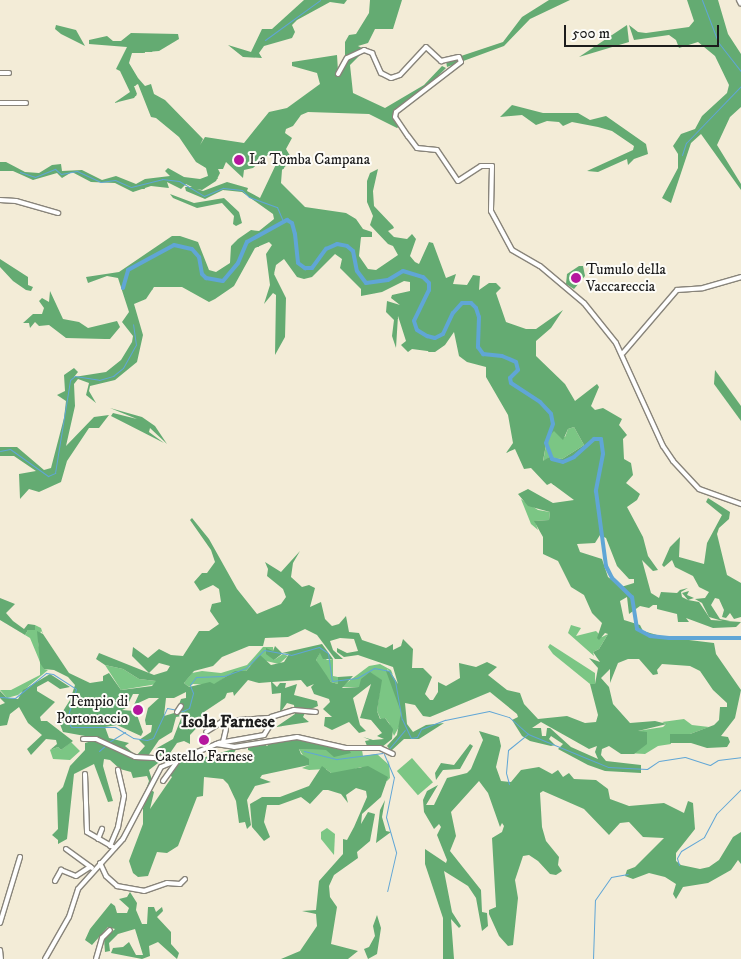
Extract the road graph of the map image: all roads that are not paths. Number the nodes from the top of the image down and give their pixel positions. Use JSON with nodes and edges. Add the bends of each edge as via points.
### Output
{"nodes":[{"id":1,"x":739,"y":0,"type":"edge"},
{"id":2,"x":741,"y":4,"type":"edge"},
{"id":3,"x":0,"y":73,"type":"edge"},
{"id":4,"x":9,"y":73,"type":"dead end"},
{"id":5,"x":338,"y":74,"type":"dead end"},
{"id":6,"x":0,"y":103,"type":"edge"},
{"id":7,"x":26,"y":103,"type":"dead end"},
{"id":8,"x":0,"y":200,"type":"edge"},
{"id":9,"x":58,"y":213,"type":"dead end"},
{"id":10,"x":741,"y":278,"type":"edge"},
{"id":11,"x":623,"y":353,"type":"junction"},
{"id":12,"x":741,"y":504,"type":"edge"},
{"id":13,"x":316,"y":712,"type":"dead end"},
{"id":14,"x":271,"y":717,"type":"dead end"},
{"id":15,"x":226,"y":729,"type":"dead end"},
{"id":16,"x":206,"y":732,"type":"dead end"},
{"id":17,"x":83,"y":739,"type":"dead end"},
{"id":18,"x":223,"y":742,"type":"junction"},
{"id":19,"x":216,"y":744,"type":"junction"},
{"id":20,"x":391,"y":753,"type":"dead end"},
{"id":21,"x":179,"y":758,"type":"junction"},
{"id":22,"x":118,"y":770,"type":"dead end"},
{"id":23,"x":85,"y":774,"type":"dead end"},
{"id":24,"x":163,"y":781,"type":"dead end"},
{"id":25,"x":102,"y":830,"type":"dead end"},
{"id":26,"x":98,"y":839,"type":"junction"},
{"id":27,"x":110,"y":846,"type":"junction"},
{"id":28,"x":115,"y":848,"type":"junction"},
{"id":29,"x":66,"y":849,"type":"dead end"},
{"id":30,"x":20,"y":857,"type":"dead end"},
{"id":31,"x":100,"y":863,"type":"junction"},
{"id":32,"x":92,"y":868,"type":"junction"},
{"id":33,"x":185,"y":879,"type":"dead end"},
{"id":34,"x":55,"y":881,"type":"dead end"},
{"id":35,"x":0,"y":923,"type":"edge"},
{"id":36,"x":110,"y":930,"type":"dead end"},
{"id":37,"x":0,"y":951,"type":"edge"},
{"id":38,"x":2,"y":959,"type":"edge"},
{"id":39,"x":45,"y":959,"type":"edge"},
{"id":40,"x":96,"y":959,"type":"edge"}],
"edges":[{"from":1,"to":2,"type":"street"},
{"from":3,"to":4,"type":"street"},
{"from":5,"to":11,"type":"street","via":[[347,58],[364,50],[372,53],[383,75],[390,78],[402,73],[426,47],[441,62],[459,57],[461,62],[397,110],[396,117],[417,148],[438,151],[458,182],[481,166],[492,166],[491,211],[512,250],[540,266],[584,303]]},
{"from":6,"to":7,"type":"street"},
{"from":8,"to":9,"type":"street","via":[[16,201]]},
{"from":10,"to":11,"type":"street","via":[[703,288],[677,290]]},
{"from":11,"to":12,"type":"street","via":[[663,446],[699,489]]},
{"from":13,"to":14,"type":"street","via":[[294,710]]},
{"from":15,"to":18,"type":"street"},
{"from":16,"to":18,"type":"street","via":[[223,721],[268,718],[272,723],[264,735]]},
{"from":17,"to":21,"type":"street","via":[[96,739],[140,758]]},
{"from":18,"to":19,"type":"street"},
{"from":19,"to":20,"type":"street","via":[[234,747],[295,737]]},
{"from":19,"to":21,"type":"street"},
{"from":21,"to":24,"type":"street"},
{"from":21,"to":28,"type":"street","via":[[159,769],[127,834]]},
{"from":22,"to":27,"type":"street","via":[[124,796],[118,827]]},
{"from":23,"to":26,"type":"street","via":[[89,824],[86,830]]},
{"from":25,"to":26,"type":"street"},
{"from":26,"to":27,"type":"street"},
{"from":27,"to":28,"type":"street"},
{"from":28,"to":31,"type":"street"},
{"from":29,"to":32,"type":"street"},
{"from":30,"to":35,"type":"street"},
{"from":31,"to":32,"type":"street"},
{"from":31,"to":33,"type":"street","via":[[106,876],[117,886],[144,891],[166,883],[180,884]]},
{"from":32,"to":34,"type":"street","via":[[76,876],[61,870]]},
{"from":32,"to":39,"type":"street","via":[[76,892],[70,917]]},
{"from":36,"to":40,"type":"street","via":[[102,938]]},
{"from":37,"to":38,"type":"street"}]}
